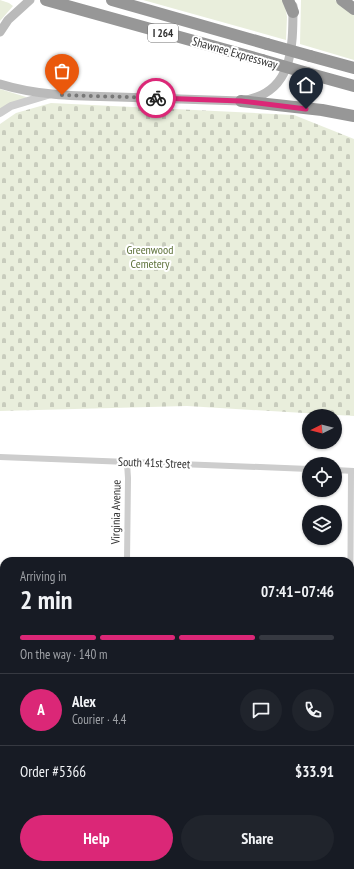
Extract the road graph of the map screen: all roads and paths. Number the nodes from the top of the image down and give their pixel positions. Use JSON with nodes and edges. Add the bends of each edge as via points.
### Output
{"nodes":[{"id":1,"x":30,"y":0,"type":"edge"},
{"id":2,"x":46,"y":0,"type":"edge"},
{"id":3,"x":112,"y":0,"type":"edge"},
{"id":4,"x":288,"y":0,"type":"edge"},
{"id":5,"x":342,"y":0,"type":"edge"},
{"id":6,"x":293,"y":6,"type":"edge"},
{"id":7,"x":354,"y":9,"type":"edge"},
{"id":8,"x":0,"y":32,"type":"edge"},
{"id":9,"x":354,"y":68,"type":"edge"},
{"id":10,"x":0,"y":75,"type":"edge"},
{"id":11,"x":0,"y":84,"type":"edge"},
{"id":12,"x":354,"y":86,"type":"edge"},
{"id":13,"x":14,"y":88,"type":"junction"},
{"id":14,"x":51,"y":94,"type":"junction"},
{"id":15,"x":241,"y":101,"type":"junction"},
{"id":16,"x":0,"y":113,"type":"edge"},
{"id":17,"x":354,"y":116,"type":"edge"},
{"id":18,"x":0,"y":457,"type":"edge"},
{"id":19,"x":127,"y":463,"type":"junction"},
{"id":20,"x":302,"y":469,"type":"edge"},
{"id":21,"x":342,"y":470,"type":"edge"},
{"id":22,"x":353,"y":471,"type":"edge"},
{"id":23,"x":127,"y":557,"type":"edge"},
{"id":24,"x":352,"y":557,"type":"edge"}],
"edges":[{"from":1,"to":8,"type":"main road","via":[[8,20]]},
{"from":2,"to":12,"type":"highway","name":"Shawnee Expressway","number":"I 264","bridge":true},
{"from":3,"to":9,"type":"highway","name":"Shawnee Expressway","number":"I 264","bridge":true},
{"from":4,"to":6,"type":"highway"},
{"from":5,"to":7,"type":"highway"},
{"from":6,"to":15,"type":"main road","via":[[293,36],[285,73],[266,94],[253,100]]},
{"from":10,"to":13,"type":"main road"},
{"from":11,"to":13,"type":"main road"},
{"from":13,"to":14,"type":"main road"},
{"from":14,"to":15,"type":"main road"},
{"from":14,"to":16,"type":"street","via":[[11,106]]},
{"from":15,"to":17,"type":"highway"},
{"from":18,"to":19,"type":"street","name":"South 41st Street"},
{"from":19,"to":20,"type":"street","name":"South 41st Street"},
{"from":19,"to":23,"type":"street","name":"Virginia Avenue"},
{"from":21,"to":22,"type":"street"},
{"from":22,"to":24,"type":"street"}]}
